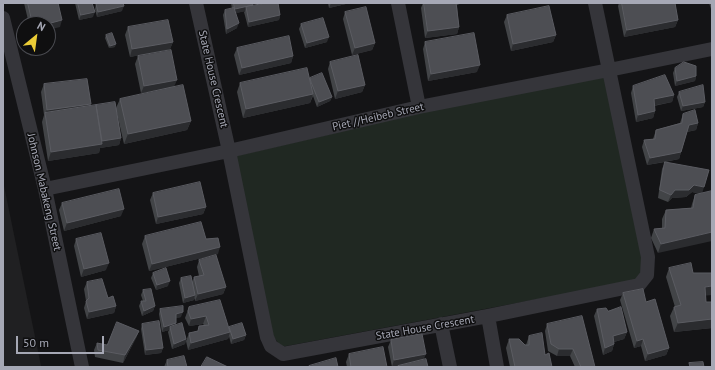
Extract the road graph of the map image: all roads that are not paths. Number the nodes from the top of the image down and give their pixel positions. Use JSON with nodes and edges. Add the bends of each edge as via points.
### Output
{"nodes":[{"id":1,"x":196,"y":3,"type":"edge"},
{"id":2,"x":398,"y":3,"type":"edge"},
{"id":3,"x":595,"y":3,"type":"edge"},
{"id":4,"x":3,"y":18,"type":"edge"},
{"id":5,"x":712,"y":49,"type":"edge"},
{"id":6,"x":609,"y":70,"type":"junction"},
{"id":7,"x":419,"y":107,"type":"junction"},
{"id":8,"x":229,"y":151,"type":"junction"},
{"id":9,"x":45,"y":189,"type":"junction"},
{"id":10,"x":488,"y":316,"type":"junction"},
{"id":11,"x":441,"y":324,"type":"junction"},
{"id":12,"x":82,"y":367,"type":"edge"},
{"id":13,"x":450,"y":367,"type":"edge"},
{"id":14,"x":497,"y":367,"type":"edge"}],
"edges":[{"from":1,"to":8,"type":"street","name":"State House Crescent"},
{"from":2,"to":7,"type":"street"},
{"from":3,"to":6,"type":"street","name":"State House Crescent"},
{"from":4,"to":9,"type":"street","name":"Johnson Mabakeng Street"},
{"from":5,"to":6,"type":"street","name":"Piet //Heibeb Street"},
{"from":6,"to":7,"type":"street","name":"Piet //Heibeb Street"},
{"from":6,"to":10,"type":"street","name":"State House Crescent","via":[[648,257],[647,275],[639,285]]},
{"from":7,"to":8,"type":"street","name":"Piet //Heibeb Street"},
{"from":8,"to":9,"type":"street","name":"Piet //Heibeb Street"},
{"from":8,"to":11,"type":"street","name":"State House Crescent","via":[[267,337],[271,346],[283,354]]},
{"from":9,"to":12,"type":"street","name":"Johnson Mabakeng Street"},
{"from":10,"to":11,"type":"street","name":"State House Crescent"},
{"from":10,"to":14,"type":"street"},
{"from":11,"to":13,"type":"street"}]}
